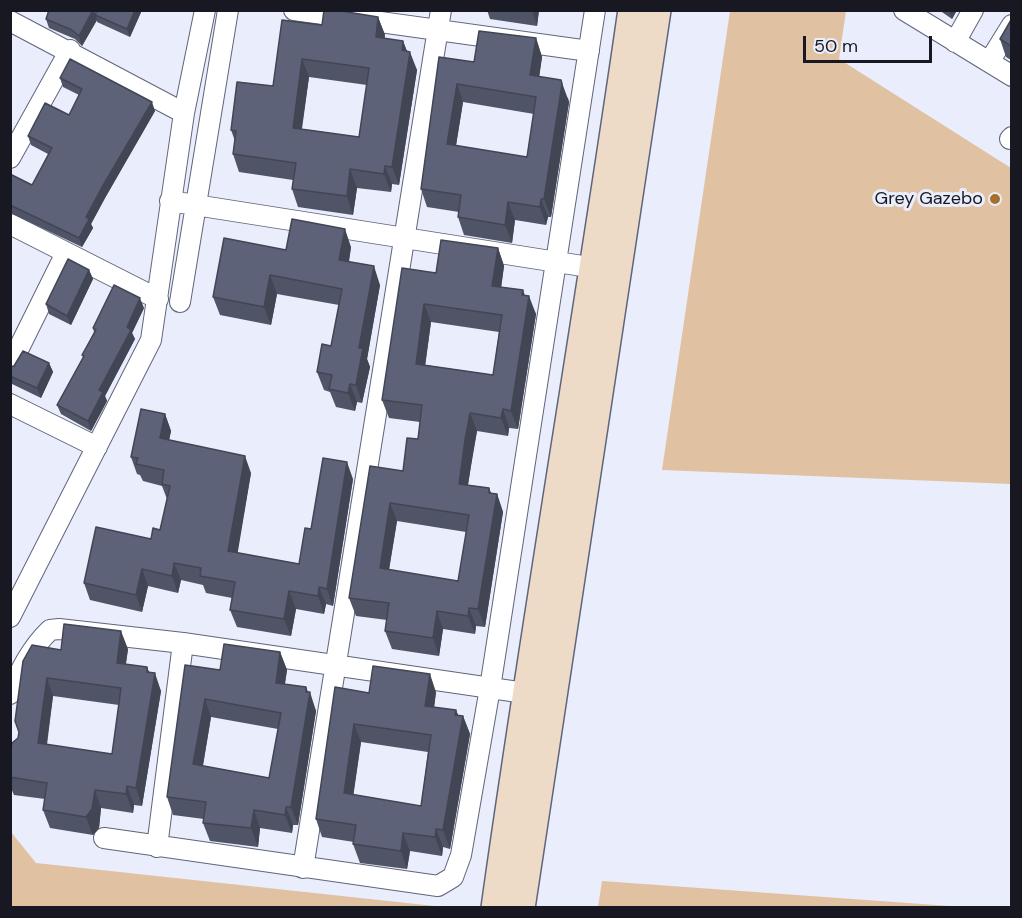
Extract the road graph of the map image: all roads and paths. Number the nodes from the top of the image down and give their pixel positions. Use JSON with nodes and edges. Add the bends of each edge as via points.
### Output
{"nodes":[{"id":1,"x":228,"y":10,"type":"edge"},
{"id":2,"x":294,"y":10,"type":"edge"},
{"id":3,"x":441,"y":10,"type":"edge"},
{"id":4,"x":595,"y":10,"type":"edge"},
{"id":5,"x":632,"y":10,"type":"edge"},
{"id":6,"x":657,"y":10,"type":"edge"},
{"id":7,"x":904,"y":10,"type":"edge"},
{"id":8,"x":973,"y":10,"type":"edge"},
{"id":9,"x":202,"y":11,"type":"edge"},
{"id":10,"x":10,"y":21,"type":"edge"},
{"id":11,"x":1011,"y":25,"type":"edge"},
{"id":12,"x":438,"y":31,"type":"junction"},
{"id":13,"x":955,"y":42,"type":"junction"},
{"id":14,"x":70,"y":50,"type":"junction"},
{"id":15,"x":589,"y":51,"type":"junction"},
{"id":16,"x":989,"y":62,"type":"junction"},
{"id":17,"x":1011,"y":76,"type":"edge"},
{"id":18,"x":184,"y":113,"type":"junction"},
{"id":19,"x":10,"y":159,"type":"edge"},
{"id":20,"x":170,"y":201,"type":"junction"},
{"id":21,"x":197,"y":205,"type":"junction"},
{"id":22,"x":10,"y":224,"type":"edge"},
{"id":23,"x":404,"y":238,"type":"junction"},
{"id":24,"x":66,"y":253,"type":"junction"},
{"id":25,"x":556,"y":261,"type":"junction"},
{"id":26,"x":595,"y":268,"type":"junction"},
{"id":27,"x":158,"y":299,"type":"junction"},
{"id":28,"x":180,"y":302,"type":"dead end"},
{"id":29,"x":592,"y":352,"type":"junction"},
{"id":30,"x":10,"y":366,"type":"edge"},
{"id":31,"x":10,"y":404,"type":"edge"},
{"id":32,"x":97,"y":447,"type":"junction"},
{"id":33,"x":10,"y":617,"type":"edge"},
{"id":34,"x":183,"y":643,"type":"junction"},
{"id":35,"x":336,"y":666,"type":"junction"},
{"id":36,"x":490,"y":688,"type":"junction"},
{"id":37,"x":525,"y":693,"type":"junction"},
{"id":38,"x":10,"y":694,"type":"edge"},
{"id":39,"x":104,"y":838,"type":"dead end"},
{"id":40,"x":157,"y":848,"type":"junction"},
{"id":41,"x":303,"y":868,"type":"junction"},
{"id":42,"x":495,"y":908,"type":"edge"},
{"id":43,"x":521,"y":908,"type":"edge"}],
"edges":[{"from":1,"to":21,"type":"street"},
{"from":2,"to":12,"type":"street"},
{"from":3,"to":12,"type":"street"},
{"from":4,"to":15,"type":"street"},
{"from":5,"to":26,"type":"street"},
{"from":6,"to":29,"type":"street"},
{"from":7,"to":13,"type":"street"},
{"from":8,"to":13,"type":"street"},
{"from":9,"to":18,"type":"street"},
{"from":10,"to":14,"type":"street"},
{"from":11,"to":16,"type":"street"},
{"from":12,"to":15,"type":"street"},
{"from":12,"to":23,"type":"street"},
{"from":13,"to":16,"type":"street"},
{"from":14,"to":18,"type":"street"},
{"from":14,"to":19,"type":"street"},
{"from":15,"to":25,"type":"street"},
{"from":16,"to":17,"type":"street"},
{"from":18,"to":20,"type":"street"},
{"from":20,"to":21,"type":"street"},
{"from":20,"to":27,"type":"street"},
{"from":21,"to":23,"type":"street"},
{"from":21,"to":28,"type":"street"},
{"from":22,"to":24,"type":"street"},
{"from":23,"to":25,"type":"street"},
{"from":23,"to":35,"type":"street"},
{"from":24,"to":27,"type":"street"},
{"from":24,"to":30,"type":"street"},
{"from":25,"to":26,"type":"street"},
{"from":25,"to":36,"type":"street"},
{"from":26,"to":29,"type":"street"},
{"from":27,"to":32,"type":"street","via":[[151,340]]},
{"from":29,"to":37,"type":"street"},
{"from":29,"to":43,"type":"street"},
{"from":31,"to":32,"type":"street"},
{"from":32,"to":33,"type":"street"},
{"from":34,"to":35,"type":"street"},
{"from":34,"to":38,"type":"street","via":[[50,630],[27,658]]},
{"from":34,"to":40,"type":"street"},
{"from":35,"to":36,"type":"street"},
{"from":35,"to":41,"type":"street"},
{"from":36,"to":37,"type":"street"},
{"from":36,"to":41,"type":"street","via":[[461,855],[453,878],[438,886]]},
{"from":37,"to":42,"type":"street"},
{"from":39,"to":40,"type":"street"},
{"from":40,"to":41,"type":"street"}]}
